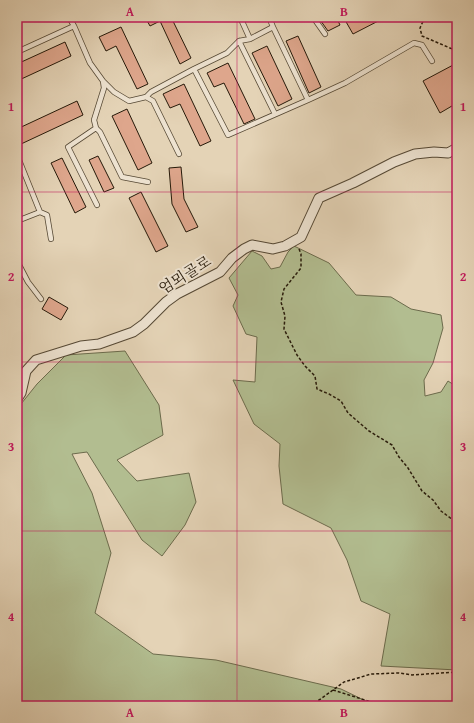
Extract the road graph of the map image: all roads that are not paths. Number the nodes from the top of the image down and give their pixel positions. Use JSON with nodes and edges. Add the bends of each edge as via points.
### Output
{"nodes":[{"id":1,"x":69,"y":17,"type":"edge"},
{"id":2,"x":240,"y":17,"type":"edge"},
{"id":3,"x":269,"y":17,"type":"edge"},
{"id":4,"x":313,"y":17,"type":"edge"},
{"id":5,"x":74,"y":26,"type":"junction"},
{"id":6,"x":273,"y":27,"type":"junction"},
{"id":7,"x":325,"y":34,"type":"dead end"},
{"id":8,"x":250,"y":39,"type":"junction"},
{"id":9,"x":239,"y":41,"type":"junction"},
{"id":10,"x":17,"y":52,"type":"edge"},
{"id":11,"x":432,"y":61,"type":"dead end"},
{"id":12,"x":194,"y":69,"type":"junction"},
{"id":13,"x":103,"y":81,"type":"junction"},
{"id":14,"x":146,"y":97,"type":"junction"},
{"id":15,"x":308,"y":100,"type":"junction"},
{"id":16,"x":275,"y":114,"type":"junction"},
{"id":17,"x":96,"y":128,"type":"junction"},
{"id":18,"x":457,"y":148,"type":"edge"},
{"id":19,"x":179,"y":154,"type":"dead end"},
{"id":20,"x":17,"y":155,"type":"edge"},
{"id":21,"x":148,"y":182,"type":"dead end"},
{"id":22,"x":97,"y":205,"type":"dead end"},
{"id":23,"x":40,"y":212,"type":"junction"},
{"id":24,"x":17,"y":221,"type":"edge"},
{"id":25,"x":51,"y":239,"type":"dead end"},
{"id":26,"x":17,"y":260,"type":"edge"},
{"id":27,"x":41,"y":299,"type":"dead end"},
{"id":28,"x":17,"y":399,"type":"edge"}],
"edges":[{"from":1,"to":5,"type":"lane"},
{"from":2,"to":8,"type":"lane"},
{"from":3,"to":6,"type":"lane"},
{"from":4,"to":7,"type":"lane"},
{"from":5,"to":10,"type":"lane"},
{"from":5,"to":13,"type":"lane","via":[[90,64]]},
{"from":6,"to":8,"type":"lane"},
{"from":6,"to":15,"type":"lane"},
{"from":8,"to":9,"type":"lane"},
{"from":9,"to":12,"type":"lane","via":[[227,53]]},
{"from":9,"to":16,"type":"lane"},
{"from":11,"to":15,"type":"lane","via":[[422,45],[414,43],[345,83]]},
{"from":12,"to":14,"type":"lane"},
{"from":12,"to":16,"type":"lane","via":[[228,135]]},
{"from":13,"to":14,"type":"lane","via":[[114,92],[129,101]]},
{"from":13,"to":17,"type":"lane","via":[[104,88],[94,120]]},
{"from":14,"to":19,"type":"lane","via":[[153,101]]},
{"from":15,"to":16,"type":"lane"},
{"from":17,"to":21,"type":"lane","via":[[122,177]]},
{"from":17,"to":22,"type":"lane","via":[[68,147]]},
{"from":18,"to":28,"type":"street","name":"엄뫼골로","via":[[448,153],[415,154],[318,198],[301,237],[274,249],[252,245],[244,249],[220,272],[166,302],[133,332],[36,360],[26,370],[21,393]]},
{"from":20,"to":23,"type":"lane"},
{"from":23,"to":24,"type":"lane"},
{"from":23,"to":25,"type":"lane","via":[[47,215]]},
{"from":26,"to":27,"type":"lane","via":[[28,282]]}]}
